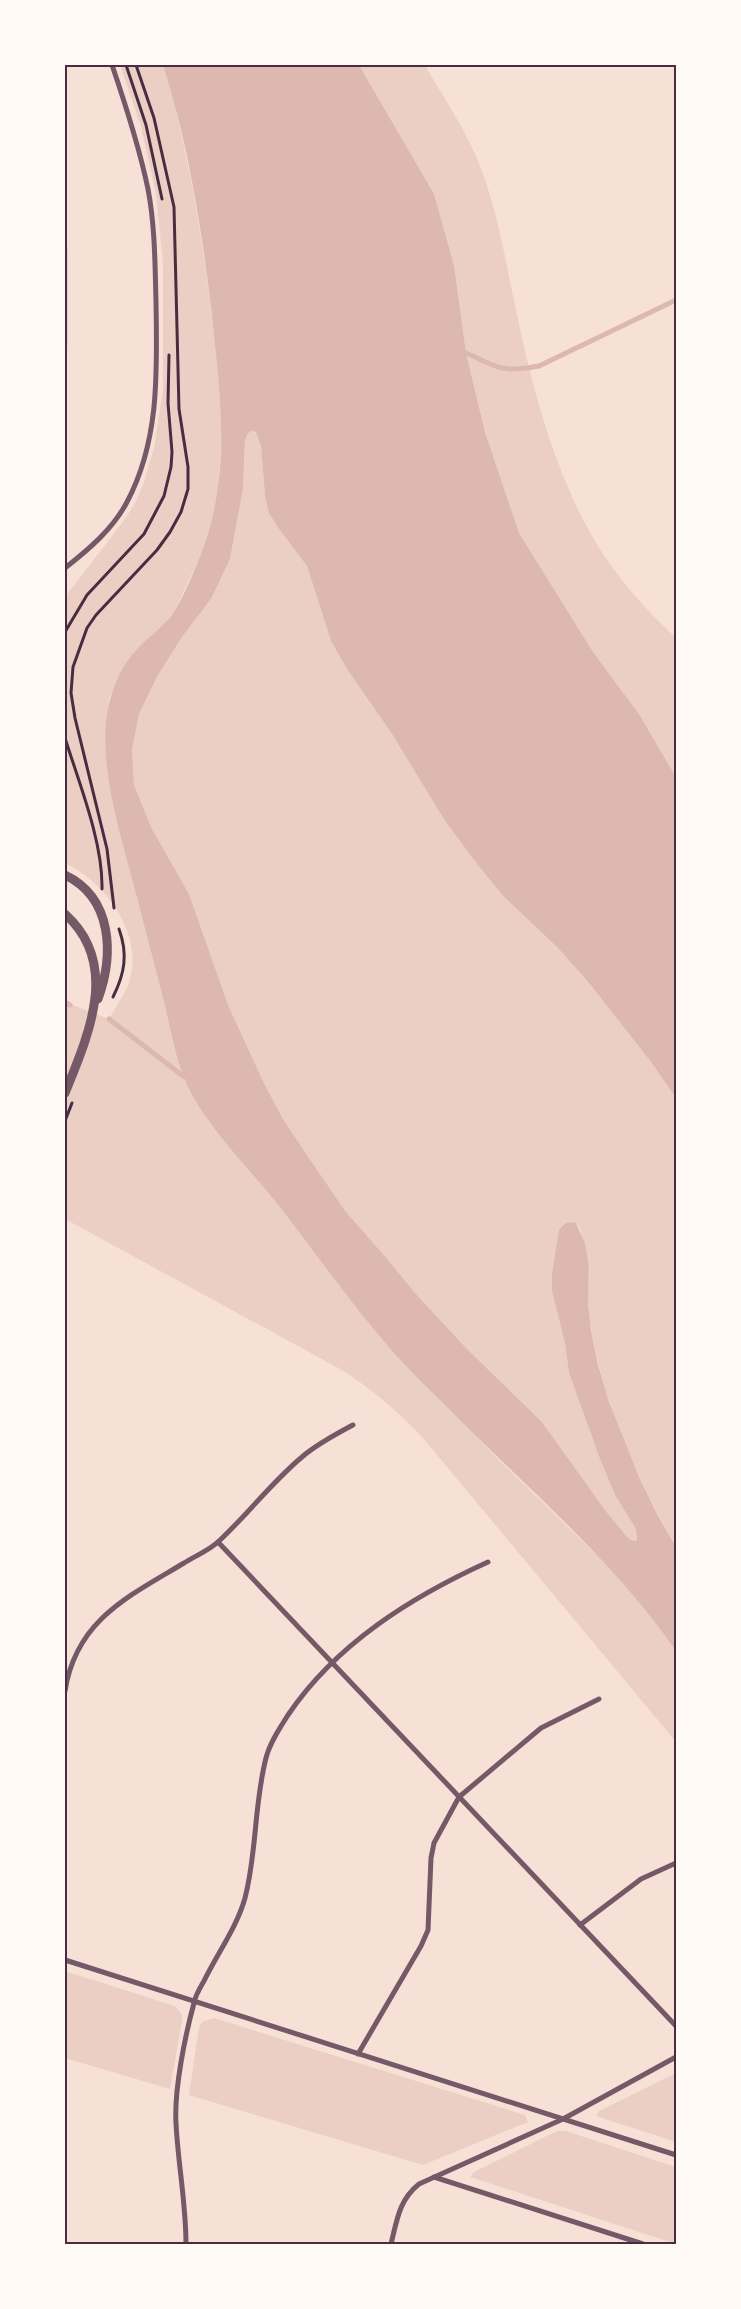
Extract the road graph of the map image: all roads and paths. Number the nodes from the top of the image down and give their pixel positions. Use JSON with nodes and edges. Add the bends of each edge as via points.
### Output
{"nodes":[{"id":1,"x":112,"y":65,"type":"edge"},
{"id":2,"x":65,"y":568,"type":"edge"},
{"id":3,"x":65,"y":738,"type":"edge"},
{"id":4,"x":65,"y":875,"type":"edge"},
{"id":5,"x":101,"y":912,"type":"junction"},
{"id":6,"x":65,"y":914,"type":"edge"},
{"id":7,"x":93,"y":1013,"type":"junction"},
{"id":8,"x":65,"y":1093,"type":"edge"},
{"id":9,"x":353,"y":1425,"type":"dead end"},
{"id":10,"x":218,"y":1542,"type":"junction"},
{"id":11,"x":488,"y":1562,"type":"dead end"},
{"id":12,"x":332,"y":1663,"type":"junction"},
{"id":13,"x":65,"y":1690,"type":"edge"},
{"id":14,"x":599,"y":1699,"type":"dead end"},
{"id":15,"x":459,"y":1797,"type":"junction"},
{"id":16,"x":676,"y":1863,"type":"edge"},
{"id":17,"x":580,"y":1926,"type":"junction"},
{"id":18,"x":65,"y":1960,"type":"edge"},
{"id":19,"x":194,"y":2001,"type":"junction"},
{"id":20,"x":676,"y":2026,"type":"edge"},
{"id":21,"x":358,"y":2054,"type":"junction"},
{"id":22,"x":676,"y":2057,"type":"edge"},
{"id":23,"x":563,"y":2119,"type":"junction"},
{"id":24,"x":676,"y":2155,"type":"edge"},
{"id":25,"x":433,"y":2177,"type":"junction"},
{"id":26,"x":186,"y":2244,"type":"edge"},
{"id":27,"x":391,"y":2244,"type":"edge"},
{"id":28,"x":643,"y":2244,"type":"edge"}],
"edges":[{"from":1,"to":2,"type":"street","via":[[143,165],[152,219],[155,404],[144,457],[126,504],[98,539]]},
{"from":3,"to":5,"type":"path","via":[[99,855]]},
{"from":4,"to":5,"type":"street","via":[[88,890]]},
{"from":5,"to":7,"type":"street","via":[[107,935],[108,959]]},
{"from":6,"to":7,"type":"street","via":[[79,929],[92,955],[96,986]]},
{"from":7,"to":8,"type":"street"},
{"from":9,"to":10,"type":"street","via":[[302,1457]]},
{"from":10,"to":12,"type":"street"},
{"from":10,"to":13,"type":"street","via":[[119,1601],[101,1618],[75,1655]]},
{"from":11,"to":12,"type":"street","via":[[414,1600],[373,1628]]},
{"from":12,"to":15,"type":"street"},
{"from":12,"to":19,"type":"street","via":[[296,1703],[266,1756],[252,1872],[242,1910]]},
{"from":14,"to":15,"type":"street","via":[[541,1728]]},
{"from":15,"to":17,"type":"street"},
{"from":15,"to":21,"type":"street","via":[[434,1843],[425,1938]]},
{"from":16,"to":17,"type":"street","via":[[641,1879]]},
{"from":17,"to":20,"type":"street"},
{"from":18,"to":19,"type":"street"},
{"from":19,"to":21,"type":"street"},
{"from":19,"to":26,"type":"street","via":[[176,2101]]},
{"from":21,"to":23,"type":"street"},
{"from":22,"to":23,"type":"street"},
{"from":23,"to":24,"type":"street"},
{"from":23,"to":25,"type":"street"},
{"from":25,"to":27,"type":"street","via":[[408,2193],[402,2202]]},
{"from":25,"to":28,"type":"street"}]}
